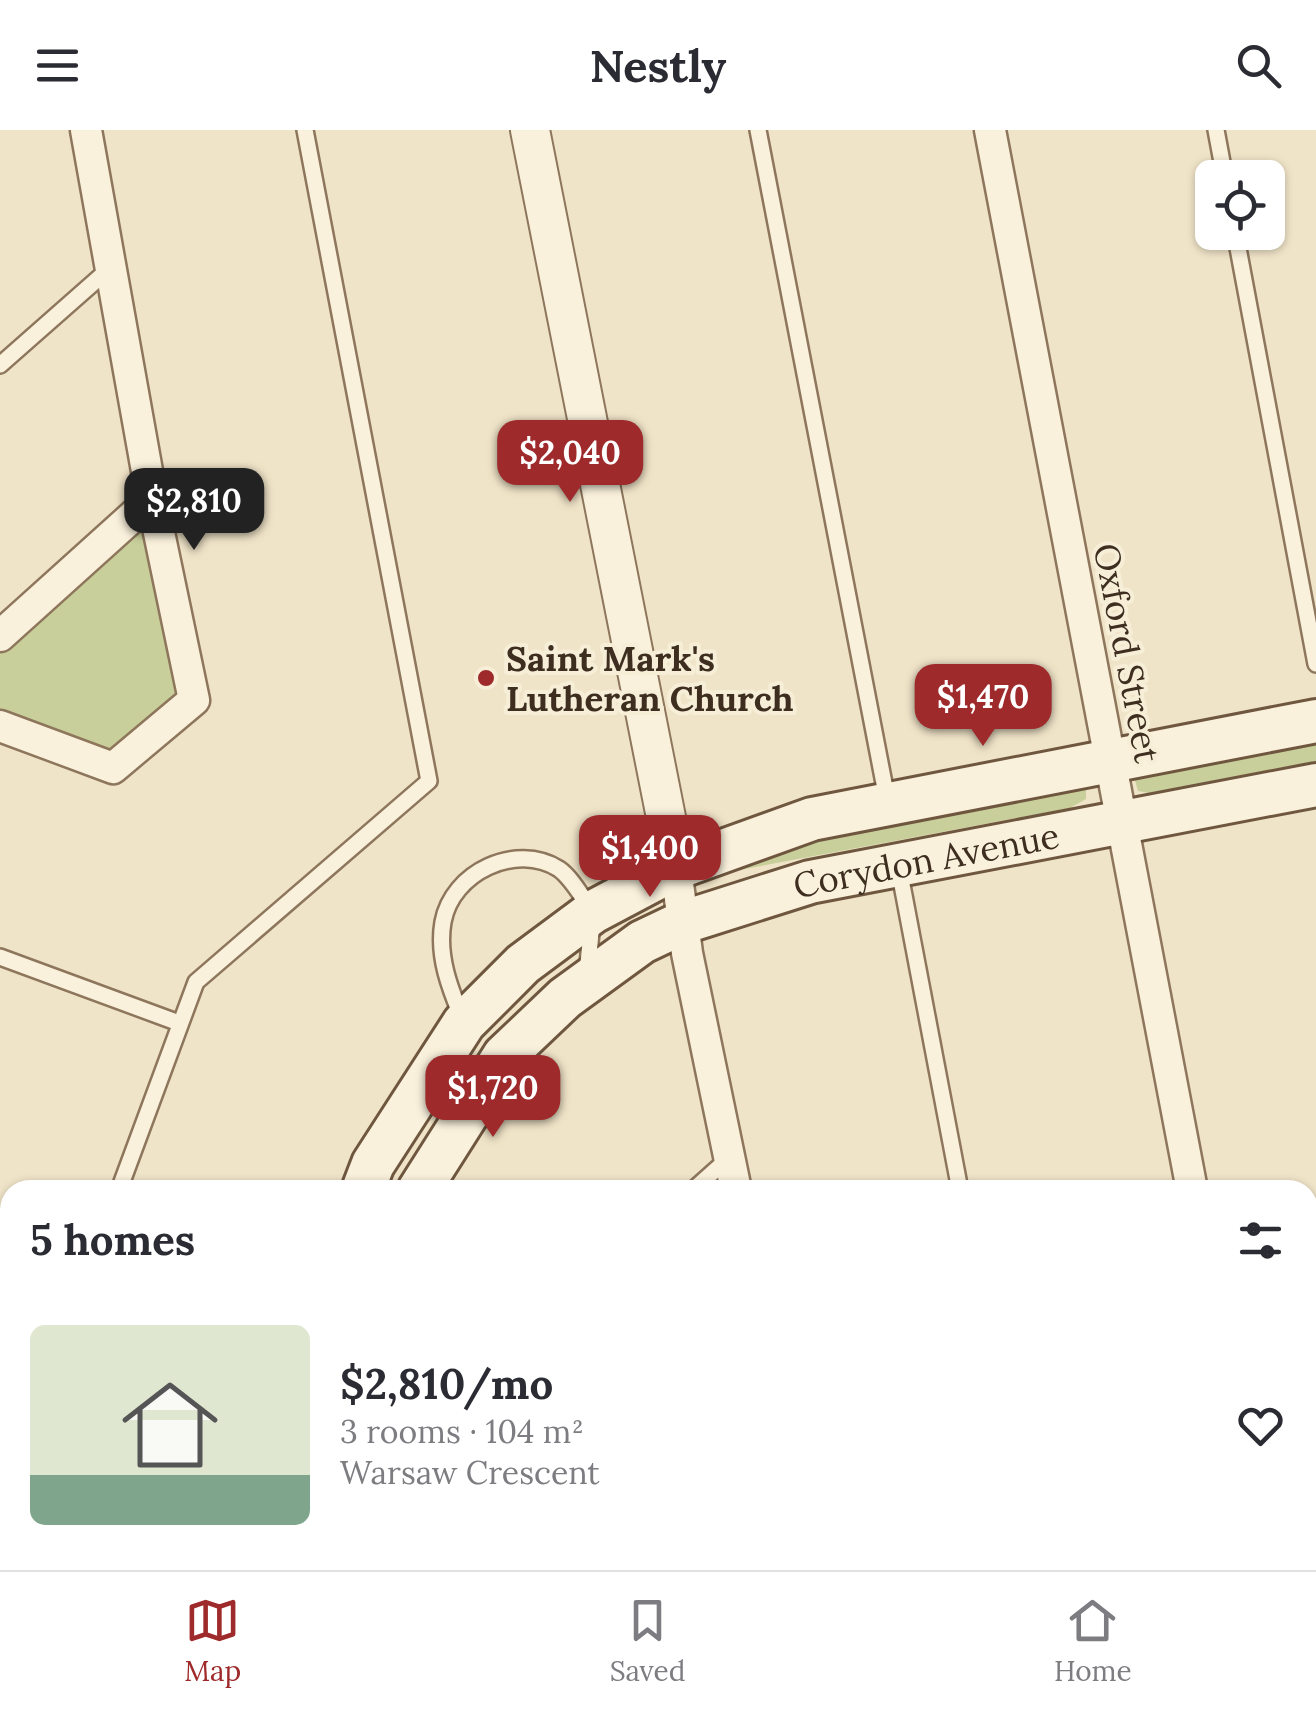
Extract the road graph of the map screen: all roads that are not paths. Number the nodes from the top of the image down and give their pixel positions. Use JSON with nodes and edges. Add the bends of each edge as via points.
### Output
{"nodes":[{"id":1,"x":86,"y":130,"type":"edge"},
{"id":2,"x":306,"y":130,"type":"edge"},
{"id":3,"x":530,"y":130,"type":"edge"},
{"id":4,"x":758,"y":130,"type":"edge"},
{"id":5,"x":990,"y":130,"type":"edge"},
{"id":6,"x":1216,"y":130,"type":"edge"},
{"id":7,"x":1222,"y":160,"type":"edge"},
{"id":8,"x":1238,"y":250,"type":"edge"},
{"id":9,"x":109,"y":269,"type":"junction"},
{"id":10,"x":0,"y":365,"type":"edge"},
{"id":11,"x":152,"y":499,"type":"junction"},
{"id":12,"x":0,"y":636,"type":"edge"},
{"id":13,"x":1316,"y":664,"type":"edge"},
{"id":14,"x":1316,"y":720,"type":"edge"},
{"id":15,"x":0,"y":726,"type":"edge"},
{"id":16,"x":1110,"y":761,"type":"junction"},
{"id":17,"x":1316,"y":784,"type":"edge"},
{"id":18,"x":888,"y":804,"type":"junction"},
{"id":19,"x":1121,"y":822,"type":"junction"},
{"id":20,"x":898,"y":865,"type":"junction"},
{"id":21,"x":676,"y":868,"type":"junction"},
{"id":22,"x":592,"y":912,"type":"junction"},
{"id":23,"x":684,"y":922,"type":"junction"},
{"id":24,"x":0,"y":957,"type":"edge"},
{"id":25,"x":586,"y":982,"type":"junction"},
{"id":26,"x":179,"y":1023,"type":"junction"},
{"id":27,"x":464,"y":1023,"type":"junction"},
{"id":28,"x":730,"y":1157,"type":"junction"},
{"id":29,"x":123,"y":1180,"type":"edge"},
{"id":30,"x":367,"y":1180,"type":"edge"},
{"id":31,"x":425,"y":1180,"type":"edge"},
{"id":32,"x":704,"y":1180,"type":"edge"},
{"id":33,"x":734,"y":1180,"type":"edge"},
{"id":34,"x":958,"y":1180,"type":"edge"},
{"id":35,"x":1190,"y":1180,"type":"edge"}],
"edges":[{"from":1,"to":9,"type":"street"},
{"from":2,"to":26,"type":"lane","via":[[429,780],[196,982]]},
{"from":3,"to":21,"type":"street"},
{"from":4,"to":18,"type":"lane"},
{"from":5,"to":16,"type":"street","name":"Oxford Street"},
{"from":6,"to":7,"type":"lane"},
{"from":8,"to":13,"type":"lane"},
{"from":9,"to":10,"type":"lane"},
{"from":9,"to":11,"type":"street"},
{"from":11,"to":12,"type":"street"},
{"from":11,"to":15,"type":"street","via":[[194,700],[113,768]]},
{"from":14,"to":16,"type":"main road","name":"Corydon Avenue"},
{"from":16,"to":18,"type":"main road","name":"Corydon Avenue"},
{"from":16,"to":19,"type":"street","name":"Oxford Street"},
{"from":17,"to":19,"type":"main road","name":"Corydon Avenue"},
{"from":18,"to":21,"type":"main road","name":"Corydon Avenue","via":[[812,819]]},
{"from":19,"to":20,"type":"main road","name":"Corydon Avenue"},
{"from":19,"to":35,"type":"street","name":"Oxford Street"},
{"from":20,"to":23,"type":"main road","name":"Corydon Avenue","via":[[777,891]]},
{"from":20,"to":34,"type":"lane"},
{"from":21,"to":22,"type":"main road","name":"Corydon Avenue"},
{"from":21,"to":23,"type":"street"},
{"from":22,"to":25,"type":"lane"},
{"from":22,"to":27,"type":"main road","name":"Corydon Avenue","via":[[523,964]]},
{"from":22,"to":27,"type":"lane","via":[[561,870],[526,856],[478,870],[454,894],[443,921],[444,974]]},
{"from":23,"to":25,"type":"main road","name":"Corydon Avenue"},
{"from":23,"to":28,"type":"street"},
{"from":24,"to":26,"type":"lane"},
{"from":25,"to":31,"type":"main road","name":"Corydon Avenue","via":[[504,1056]]},
{"from":26,"to":29,"type":"lane"},
{"from":27,"to":30,"type":"main road","name":"Corydon Avenue"},
{"from":28,"to":32,"type":"lane"},
{"from":28,"to":33,"type":"street"}]}
